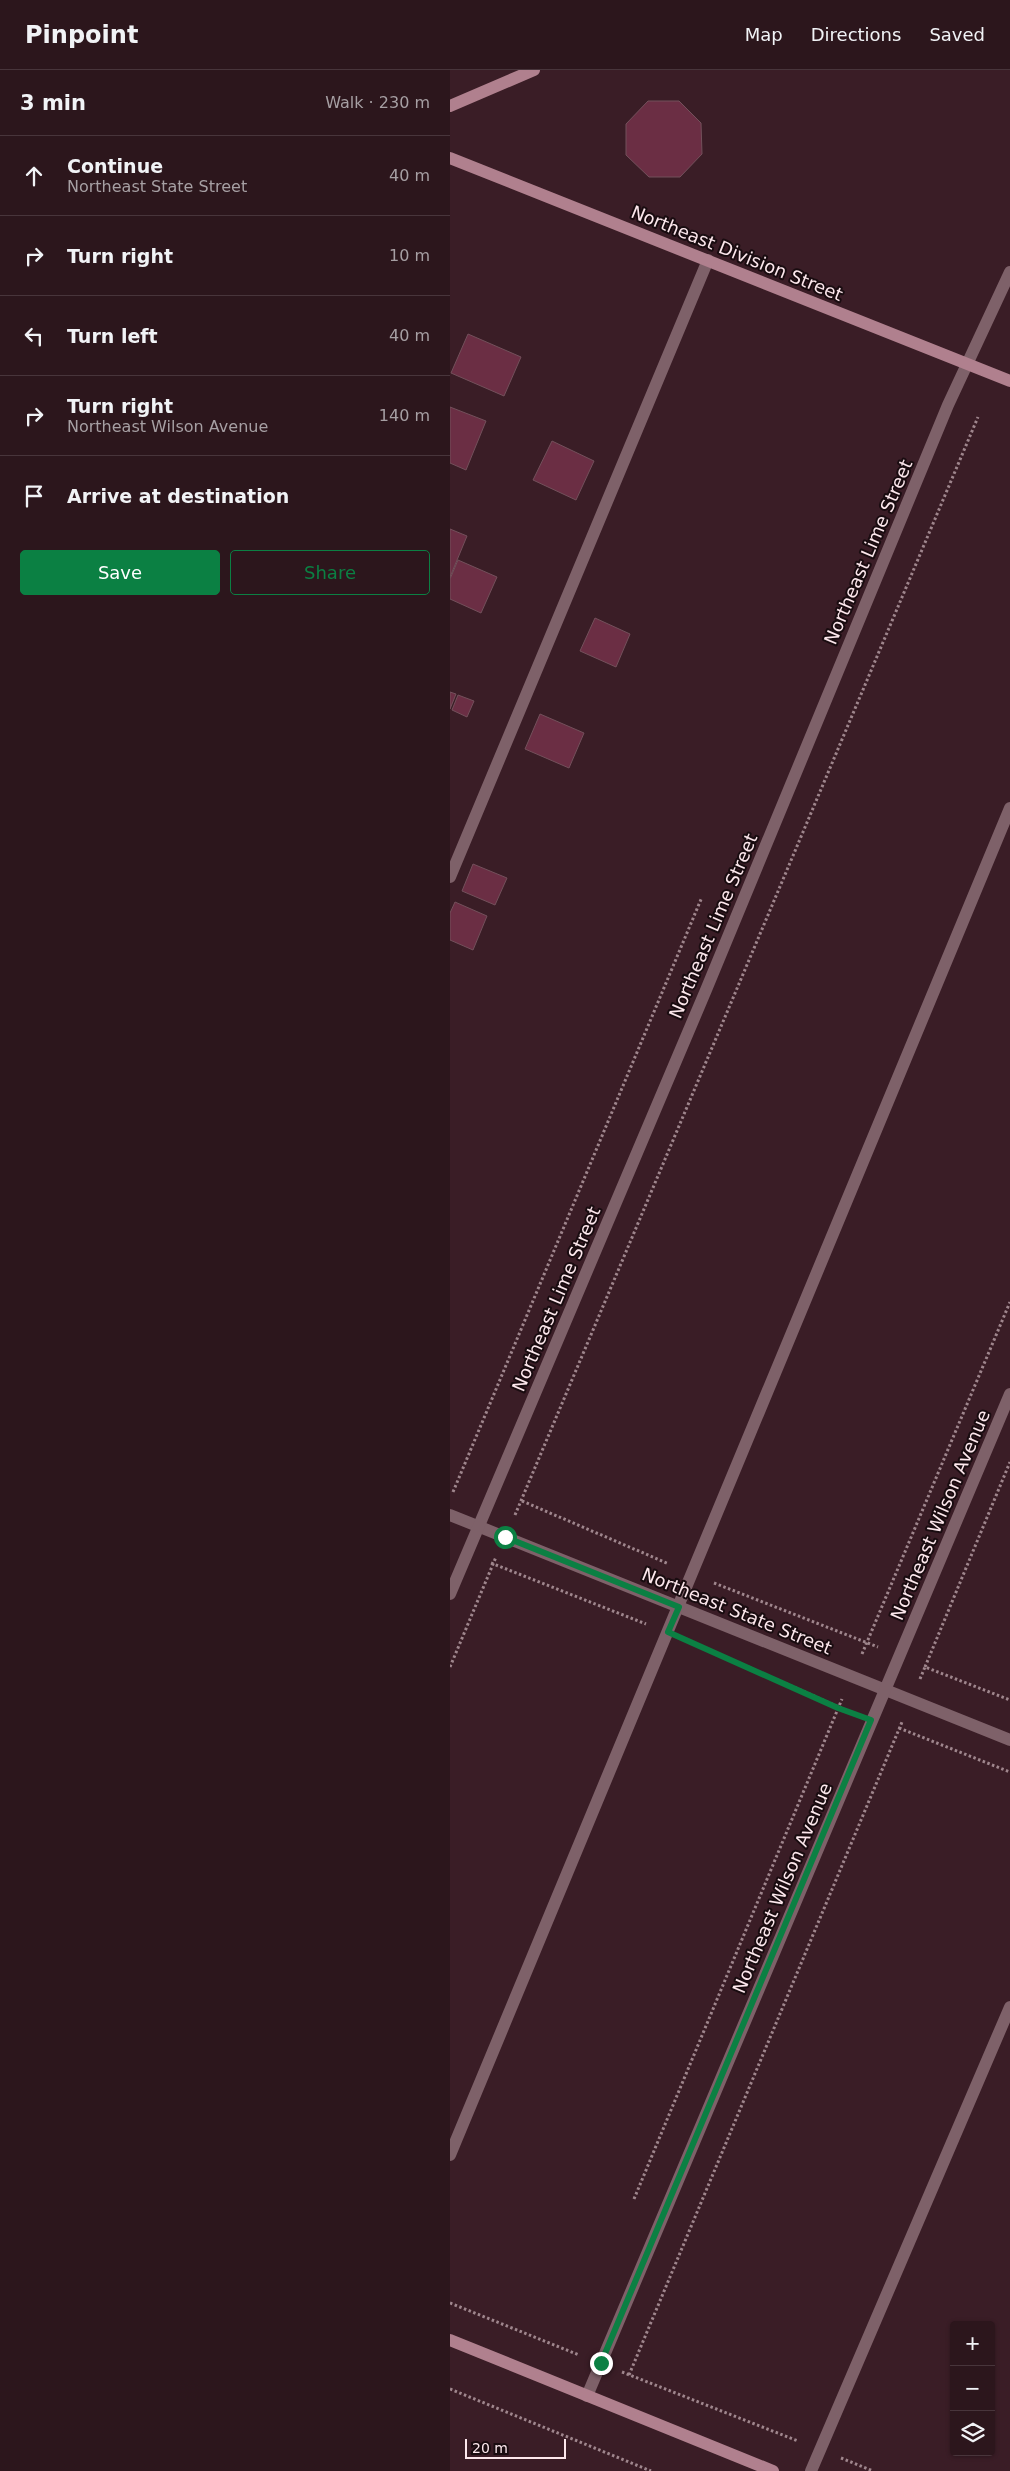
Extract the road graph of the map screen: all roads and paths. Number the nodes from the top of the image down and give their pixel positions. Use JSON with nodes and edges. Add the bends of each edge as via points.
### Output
{"nodes":[{"id":1,"x":534,"y":70,"type":"edge"},
{"id":2,"x":450,"y":106,"type":"edge"},
{"id":3,"x":451,"y":161,"type":"edge"},
{"id":4,"x":708,"y":260,"type":"junction"},
{"id":5,"x":1010,"y":272,"type":"edge"},
{"id":6,"x":969,"y":364,"type":"junction"},
{"id":7,"x":1010,"y":381,"type":"edge"},
{"id":8,"x":978,"y":417,"type":"dead end"},
{"id":9,"x":1010,"y":808,"type":"edge"},
{"id":10,"x":450,"y":877,"type":"edge"},
{"id":11,"x":702,"y":897,"type":"dead end"},
{"id":12,"x":1010,"y":1302,"type":"edge"},
{"id":13,"x":1010,"y":1394,"type":"edge"},
{"id":14,"x":1010,"y":1462,"type":"edge"},
{"id":15,"x":450,"y":1499,"type":"edge"},
{"id":16,"x":522,"y":1501,"type":"junction"},
{"id":17,"x":450,"y":1515,"type":"edge"},
{"id":18,"x":478,"y":1526,"type":"junction"},
{"id":19,"x":505,"y":1537,"type":"junction"},
{"id":20,"x":467,"y":1553,"type":"junction"},
{"id":21,"x":493,"y":1564,"type":"junction"},
{"id":22,"x":692,"y":1574,"type":"junction"},
{"id":23,"x":450,"y":1594,"type":"edge"},
{"id":24,"x":679,"y":1607,"type":"junction"},
{"id":25,"x":668,"y":1632,"type":"junction"},
{"id":26,"x":866,"y":1644,"type":"junction"},
{"id":27,"x":899,"y":1654,"type":"junction"},
{"id":28,"x":925,"y":1667,"type":"junction"},
{"id":29,"x":450,"y":1668,"type":"edge"},
{"id":30,"x":852,"y":1676,"type":"junction"},
{"id":31,"x":884,"y":1689,"type":"junction"},
{"id":32,"x":912,"y":1700,"type":"junction"},
{"id":33,"x":1010,"y":1700,"type":"edge"},
{"id":34,"x":838,"y":1708,"type":"junction"},
{"id":35,"x":871,"y":1720,"type":"junction"},
{"id":36,"x":900,"y":1728,"type":"junction"},
{"id":37,"x":1010,"y":1740,"type":"edge"},
{"id":38,"x":1010,"y":1772,"type":"edge"},
{"id":39,"x":1010,"y":2006,"type":"edge"},
{"id":40,"x":450,"y":2155,"type":"edge"},
{"id":41,"x":634,"y":2199,"type":"dead end"},
{"id":42,"x":450,"y":2303,"type":"edge"},
{"id":43,"x":450,"y":2340,"type":"edge"},
{"id":44,"x":601,"y":2363,"type":"junction"},
{"id":45,"x":628,"y":2375,"type":"junction"},
{"id":46,"x":450,"y":2389,"type":"edge"},
{"id":47,"x":587,"y":2396,"type":"junction"},
{"id":48,"x":820,"y":2450,"type":"junction"},
{"id":49,"x":651,"y":2471,"type":"edge"},
{"id":50,"x":773,"y":2471,"type":"edge"},
{"id":51,"x":811,"y":2471,"type":"edge"},
{"id":52,"x":873,"y":2471,"type":"edge"}],
"edges":[{"from":1,"to":2,"type":"street"},
{"from":3,"to":4,"type":"street","name":"Northeast Division Street"},
{"from":4,"to":6,"type":"street","name":"Northeast Division Street"},
{"from":4,"to":10,"type":"street"},
{"from":5,"to":6,"type":"street","name":"Northeast Lime Street"},
{"from":6,"to":7,"type":"street","name":"Northeast Division Street"},
{"from":6,"to":18,"type":"street","name":"Northeast Lime Street","via":[[948,405],[706,990]]},
{"from":8,"to":16,"type":"path"},
{"from":9,"to":22,"type":"street"},
{"from":11,"to":15,"type":"path"},
{"from":12,"to":26,"type":"path"},
{"from":13,"to":27,"type":"street","name":"Northeast Wilson Avenue"},
{"from":14,"to":28,"type":"path"},
{"from":16,"to":19,"type":"path"},
{"from":16,"to":22,"type":"path"},
{"from":17,"to":18,"type":"street","name":"Northeast State Street"},
{"from":18,"to":19,"type":"street","name":"Northeast State Street"},
{"from":18,"to":20,"type":"street","name":"Northeast Lime Street"},
{"from":19,"to":21,"type":"path"},
{"from":19,"to":24,"type":"street","name":"Northeast State Street"},
{"from":20,"to":21,"type":"path"},
{"from":20,"to":23,"type":"street","name":"Northeast Lime Street"},
{"from":21,"to":25,"type":"path"},
{"from":21,"to":29,"type":"path"},
{"from":22,"to":24,"type":"street"},
{"from":22,"to":26,"type":"path"},
{"from":24,"to":25,"type":"street"},
{"from":24,"to":30,"type":"street","name":"Northeast State Street"},
{"from":25,"to":34,"type":"path"},
{"from":25,"to":40,"type":"street"},
{"from":26,"to":27,"type":"path"},
{"from":26,"to":30,"type":"path"},
{"from":27,"to":28,"type":"path"},
{"from":27,"to":31,"type":"street","name":"Northeast Wilson Avenue"},
{"from":28,"to":32,"type":"path"},
{"from":28,"to":33,"type":"path"},
{"from":30,"to":31,"type":"street","name":"Northeast State Street"},
{"from":30,"to":34,"type":"path"},
{"from":31,"to":32,"type":"street","name":"Northeast State Street"},
{"from":31,"to":35,"type":"street","name":"Northeast Wilson Avenue"},
{"from":32,"to":36,"type":"path"},
{"from":32,"to":37,"type":"street","name":"Northeast State Street"},
{"from":34,"to":35,"type":"path"},
{"from":34,"to":41,"type":"path"},
{"from":35,"to":36,"type":"path"},
{"from":35,"to":44,"type":"street","name":"Northeast Wilson Avenue"},
{"from":36,"to":38,"type":"path"},
{"from":36,"to":45,"type":"path"},
{"from":39,"to":48,"type":"street"},
{"from":42,"to":44,"type":"path"},
{"from":43,"to":47,"type":"street"},
{"from":44,"to":45,"type":"path"},
{"from":44,"to":47,"type":"street","name":"Northeast Wilson Avenue"},
{"from":45,"to":48,"type":"path"},
{"from":46,"to":49,"type":"path"},
{"from":47,"to":50,"type":"street"},
{"from":48,"to":51,"type":"street"},
{"from":48,"to":52,"type":"path"}]}
